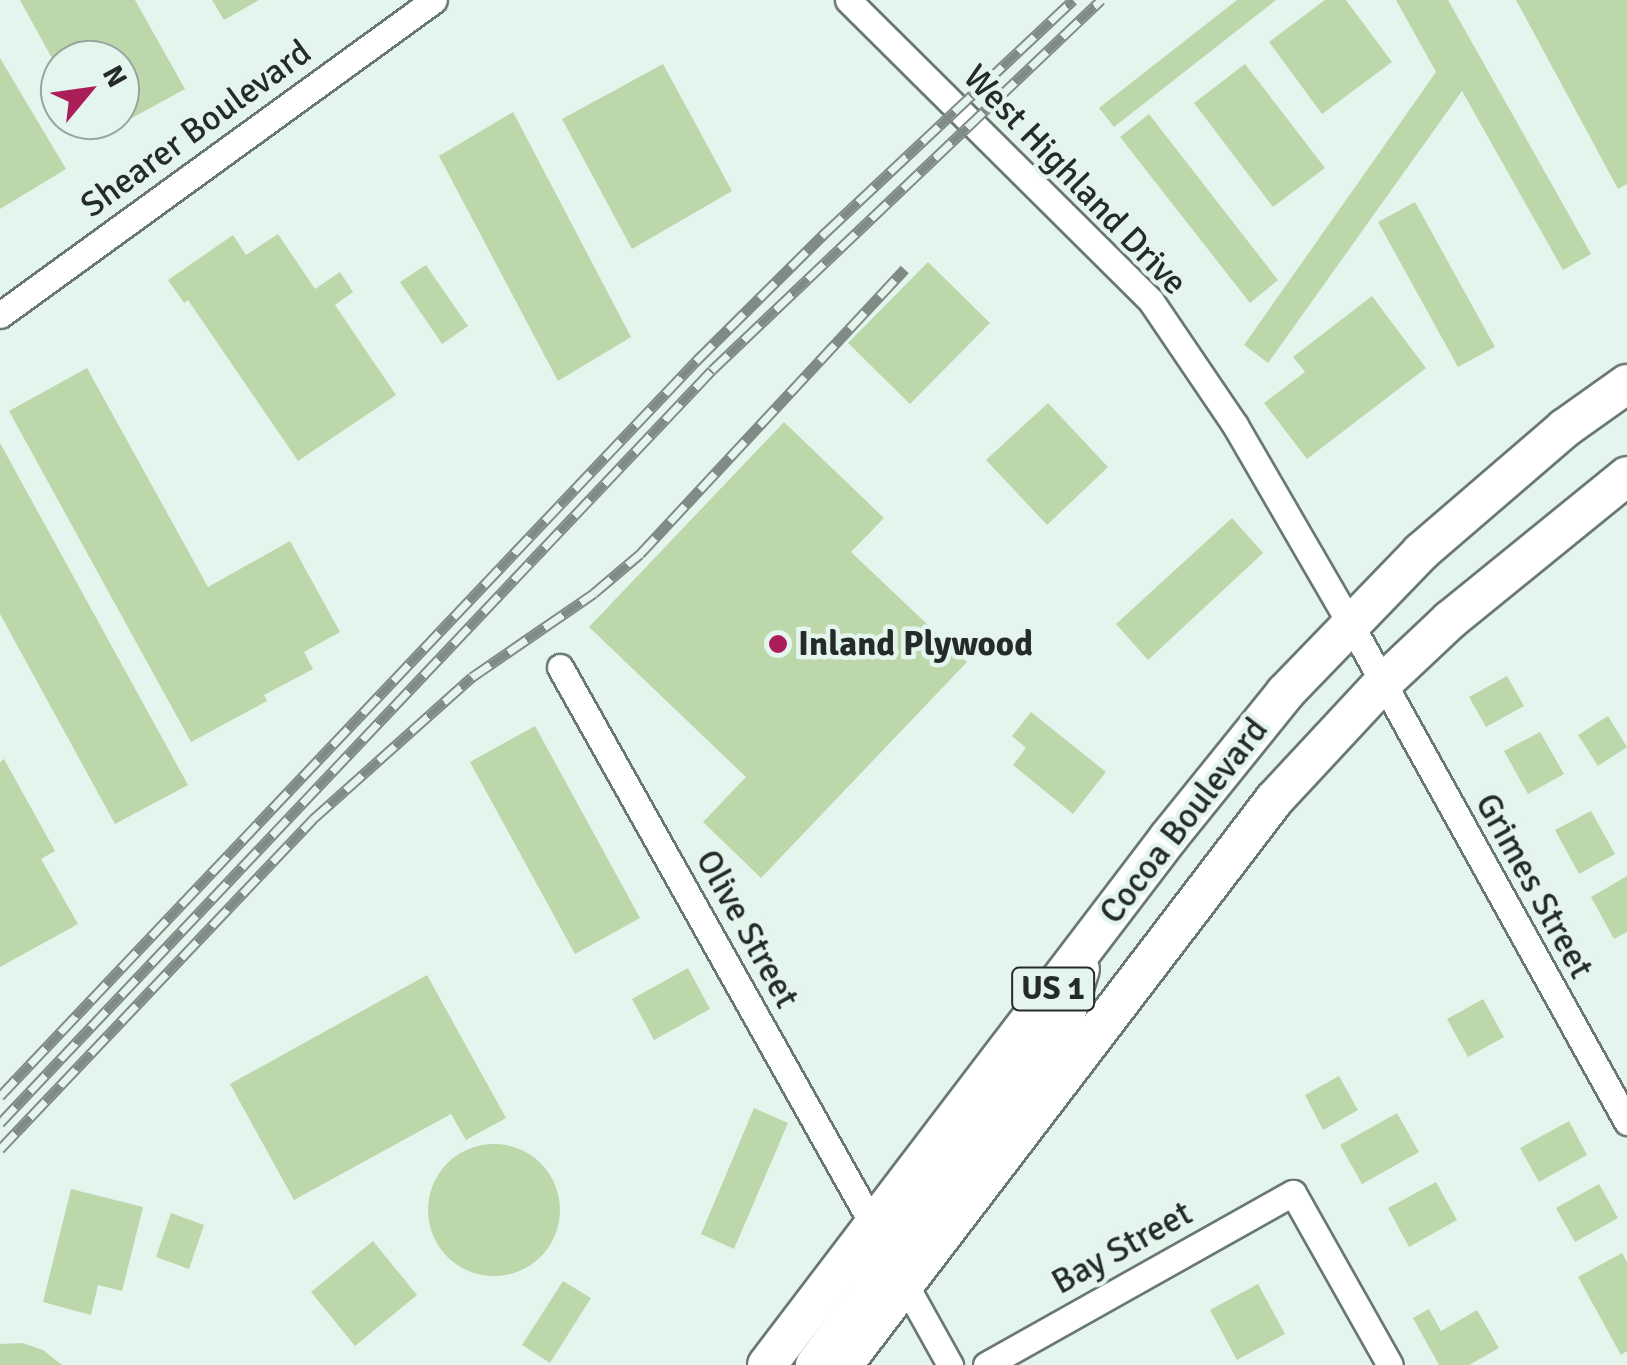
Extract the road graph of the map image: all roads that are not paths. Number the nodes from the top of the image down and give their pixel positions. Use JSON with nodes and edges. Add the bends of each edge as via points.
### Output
{"nodes":[{"id":1,"x":434,"y":0,"type":"edge"},
{"id":2,"x":848,"y":0,"type":"edge"},
{"id":3,"x":0,"y":315,"type":"edge"},
{"id":4,"x":1627,"y":384,"type":"edge"},
{"id":5,"x":1627,"y":476,"type":"edge"},
{"id":6,"x":1350,"y":623,"type":"junction"},
{"id":7,"x":560,"y":667,"type":"dead end"},
{"id":8,"x":1381,"y":684,"type":"junction"},
{"id":9,"x":1088,"y":943,"type":"junction"},
{"id":10,"x":1627,"y":1122,"type":"edge"},
{"id":11,"x":873,"y":1226,"type":"junction"},
{"id":12,"x":905,"y":1284,"type":"junction"},
{"id":13,"x":767,"y":1365,"type":"edge"},
{"id":14,"x":815,"y":1365,"type":"edge"},
{"id":15,"x":843,"y":1365,"type":"edge"},
{"id":16,"x":950,"y":1365,"type":"edge"},
{"id":17,"x":986,"y":1365,"type":"edge"},
{"id":18,"x":1390,"y":1365,"type":"edge"}],
"edges":[{"from":1,"to":3,"type":"street","name":"Shearer Boulevard"},
{"from":2,"to":6,"type":"street","name":"West Highland Drive","via":[[1151,301],[1235,425]]},
{"from":4,"to":6,"type":"main road","name":"Cocoa Boulevard","number":"US 1","via":[[1493,487]]},
{"from":5,"to":8,"type":"main road","name":"Cocoa Boulevard","number":"US 1"},
{"from":6,"to":8,"type":"street","name":"West Highland Drive"},
{"from":6,"to":9,"type":"main road","name":"Cocoa Boulevard","number":"US 1","via":[[1228,762]]},
{"from":7,"to":11,"type":"street","name":"Olive Street"},
{"from":8,"to":10,"type":"street","name":"Grimes Street"},
{"from":8,"to":12,"type":"main road","name":"Cocoa Boulevard","number":"US 1","via":[[1222,864]]},
{"from":9,"to":11,"type":"main road","name":"Cocoa Boulevard","number":"US 1"},
{"from":9,"to":12,"type":"main road","via":[[1064,1020],[917,1217],[902,1257]]},
{"from":11,"to":13,"type":"main road","name":"Cocoa Boulevard","number":"US 1"},
{"from":11,"to":14,"type":"main road","via":[[878,1257],[870,1291]]},
{"from":12,"to":15,"type":"main road","name":"Cocoa Boulevard","number":"US 1"},
{"from":12,"to":16,"type":"street"},
{"from":17,"to":18,"type":"street","name":"Bay Street","via":[[1293,1193]]}]}
